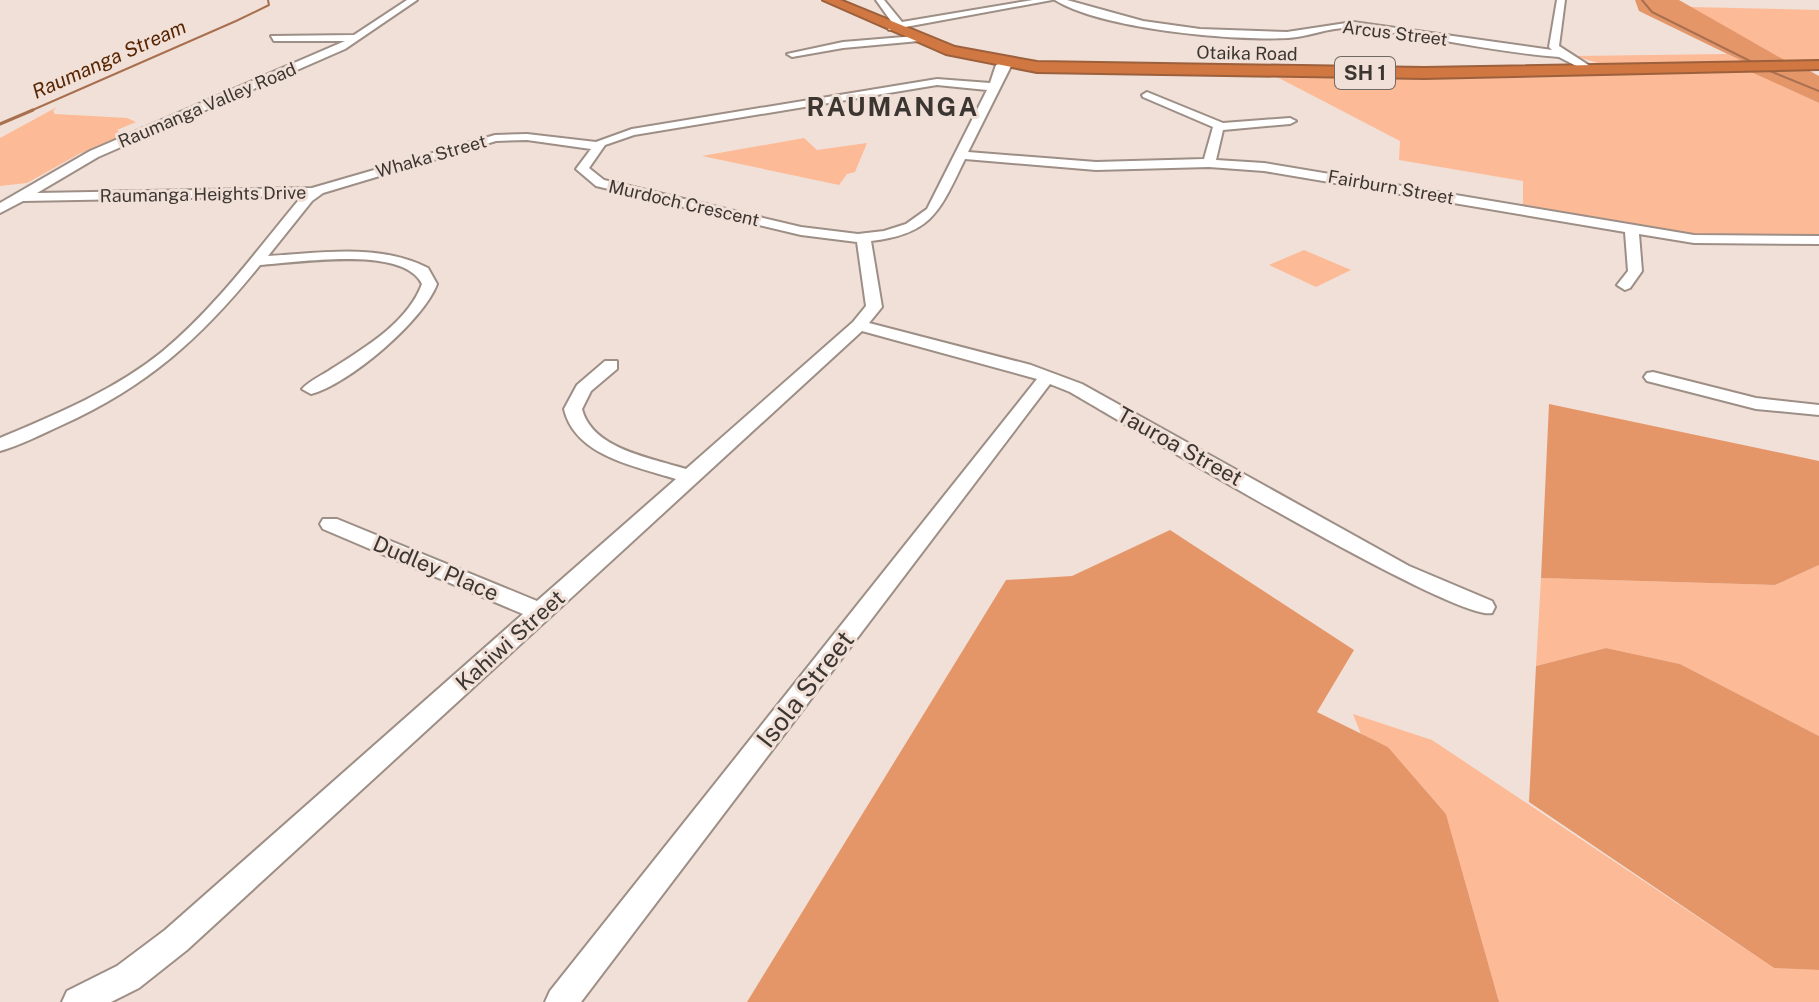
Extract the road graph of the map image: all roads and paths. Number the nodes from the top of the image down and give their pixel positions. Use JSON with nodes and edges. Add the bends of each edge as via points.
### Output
{"nodes":[{"id":1,"x":413,"y":0,"type":"edge"},
{"id":2,"x":829,"y":0,"type":"edge"},
{"id":3,"x":880,"y":0,"type":"edge"},
{"id":4,"x":1048,"y":0,"type":"edge"},
{"id":5,"x":1059,"y":0,"type":"edge"},
{"id":6,"x":1561,"y":0,"type":"edge"},
{"id":7,"x":895,"y":26,"type":"junction"},
{"id":8,"x":274,"y":38,"type":"dead end"},
{"id":9,"x":359,"y":38,"type":"junction"},
{"id":10,"x":916,"y":39,"type":"junction"},
{"id":11,"x":792,"y":54,"type":"dead end"},
{"id":12,"x":1561,"y":54,"type":"junction"},
{"id":13,"x":1819,"y":65,"type":"edge"},
{"id":14,"x":1586,"y":69,"type":"junction"},
{"id":15,"x":1001,"y":74,"type":"junction"},
{"id":16,"x":1147,"y":95,"type":"dead end"},
{"id":17,"x":1290,"y":121,"type":"dead end"},
{"id":18,"x":1219,"y":127,"type":"junction"},
{"id":19,"x":597,"y":146,"type":"junction"},
{"id":20,"x":961,"y":155,"type":"junction"},
{"id":21,"x":1209,"y":163,"type":"junction"},
{"id":22,"x":315,"y":192,"type":"junction"},
{"id":23,"x":19,"y":197,"type":"junction"},
{"id":24,"x":0,"y":209,"type":"edge"},
{"id":25,"x":1632,"y":229,"type":"junction"},
{"id":26,"x":863,"y":237,"type":"junction"},
{"id":27,"x":1819,"y":240,"type":"edge"},
{"id":28,"x":254,"y":261,"type":"junction"},
{"id":29,"x":1625,"y":285,"type":"dead end"},
{"id":30,"x":859,"y":325,"type":"junction"},
{"id":31,"x":611,"y":365,"type":"dead end"},
{"id":32,"x":1048,"y":376,"type":"junction"},
{"id":33,"x":1653,"y":377,"type":"dead end"},
{"id":34,"x":311,"y":389,"type":"dead end"},
{"id":35,"x":1819,"y":410,"type":"edge"},
{"id":36,"x":0,"y":445,"type":"edge"},
{"id":37,"x":690,"y":477,"type":"junction"},
{"id":38,"x":330,"y":524,"type":"dead end"},
{"id":39,"x":1484,"y":607,"type":"dead end"},
{"id":40,"x":541,"y":612,"type":"junction"},
{"id":41,"x":78,"y":1002,"type":"edge"},
{"id":42,"x":561,"y":1002,"type":"edge"}],
"edges":[{"from":1,"to":9,"type":"street","name":"Raumanga Valley Road"},
{"from":2,"to":7,"type":"highway","name":"Otaika Road","number":"SH 1"},
{"from":3,"to":7,"type":"street","name":"Otaika Road"},
{"from":4,"to":7,"type":"street"},
{"from":5,"to":12,"type":"street","name":"Arcus Street","via":[[1105,16],[1197,33],[1293,35],[1345,25]]},
{"from":6,"to":12,"type":"street","via":[[1554,47]]},
{"from":7,"to":10,"type":"highway","name":"Otaika Road","number":"SH 1"},
{"from":8,"to":9,"type":"street"},
{"from":9,"to":23,"type":"street","name":"Raumanga Valley Road","via":[[103,149]]},
{"from":10,"to":11,"type":"street"},
{"from":10,"to":15,"type":"highway","name":"Otaika Road","number":"SH 1"},
{"from":10,"to":15,"type":"highway","name":"Otaika Road","number":"SH 1"},
{"from":12,"to":14,"type":"street","name":"Arcus Street"},
{"from":13,"to":14,"type":"highway","name":"Otaika Road","number":"SH 1"},
{"from":14,"to":15,"type":"highway","name":"Otaika Road","number":"SH 1","via":[[1431,75]]},
{"from":14,"to":15,"type":"highway","name":"Otaika Road","number":"SH 1","via":[[1061,69]]},
{"from":15,"to":19,"type":"street","name":"Murdoch Crescent","via":[[632,132]]},
{"from":15,"to":20,"type":"street","name":"Murdoch Crescent"},
{"from":16,"to":18,"type":"street"},
{"from":17,"to":18,"type":"street"},
{"from":18,"to":21,"type":"street"},
{"from":19,"to":22,"type":"street","name":"Whaka Street","via":[[495,138]]},
{"from":19,"to":26,"type":"street","name":"Murdoch Crescent","via":[[582,169],[600,183],[807,231]]},
{"from":20,"to":21,"type":"street","name":"Fairburn Street","via":[[1096,166]]},
{"from":20,"to":26,"type":"street","name":"Murdoch Crescent","via":[[930,214],[897,232]]},
{"from":21,"to":25,"type":"street","name":"Fairburn Street","via":[[1304,172]]},
{"from":22,"to":23,"type":"street","name":"Raumanga Heights Drive"},
{"from":22,"to":28,"type":"street","name":"Raumanga Heights Drive"},
{"from":23,"to":24,"type":"street","name":"Raumanga Valley Road"},
{"from":25,"to":27,"type":"street","name":"Fairburn Street","via":[[1717,241]]},
{"from":25,"to":29,"type":"street","via":[[1635,271]]},
{"from":26,"to":30,"type":"street","name":"Kahiwi Street","via":[[874,307]]},
{"from":28,"to":34,"type":"street","via":[[380,259],[416,267],[431,283],[404,322],[341,373]]},
{"from":28,"to":36,"type":"street","name":"Raumanga Heights Drive","via":[[196,329],[141,375],[68,416]]},
{"from":30,"to":32,"type":"street","name":"Tauroa Street"},
{"from":30,"to":37,"type":"street","name":"Kahiwi Street"},
{"from":31,"to":37,"type":"street","via":[[591,378],[576,398],[575,425],[598,446]]},
{"from":32,"to":39,"type":"street","name":"Tauroa Street","via":[[1401,571]]},
{"from":32,"to":42,"type":"street","name":"Isola Street"},
{"from":33,"to":35,"type":"street","via":[[1731,398]]},
{"from":37,"to":40,"type":"street","name":"Kahiwi Street"},
{"from":38,"to":40,"type":"street","name":"Dudley Place"},
{"from":40,"to":41,"type":"street","name":"Kahiwi Street","via":[[151,961]]}]}
